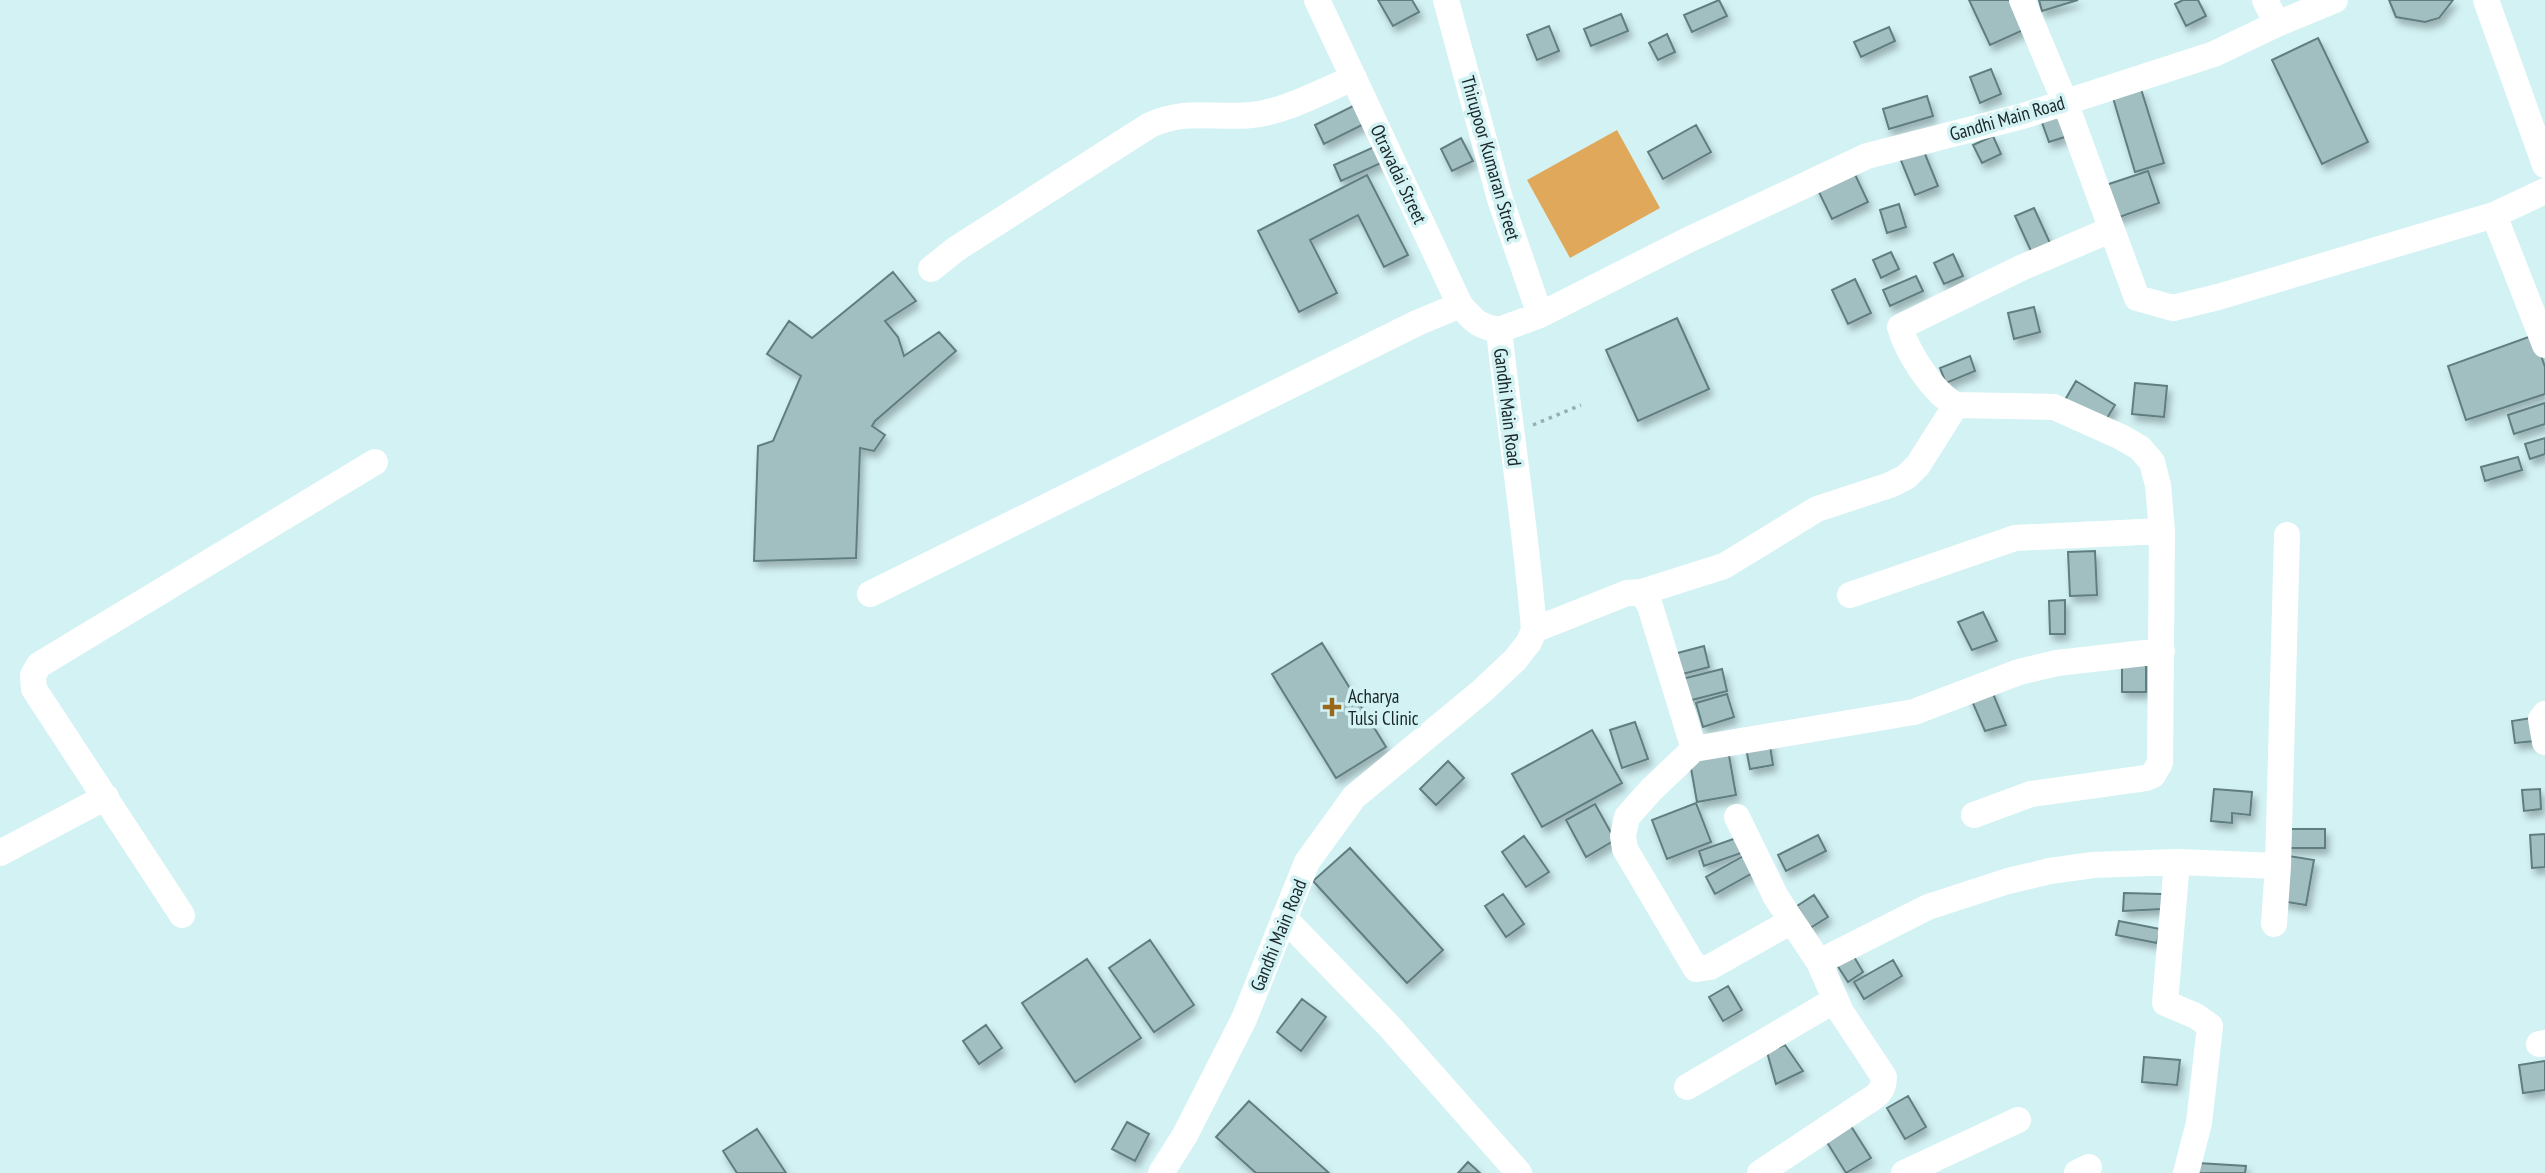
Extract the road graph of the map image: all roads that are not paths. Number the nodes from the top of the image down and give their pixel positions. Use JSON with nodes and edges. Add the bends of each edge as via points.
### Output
{"nodes":[{"id":1,"x":1317,"y":0,"type":"edge"},
{"id":2,"x":2022,"y":0,"type":"edge"},
{"id":3,"x":2265,"y":0,"type":"edge"},
{"id":4,"x":2335,"y":0,"type":"edge"},
{"id":5,"x":2486,"y":0,"type":"edge"},
{"id":6,"x":1450,"y":1,"type":"edge"},
{"id":7,"x":2277,"y":24,"type":"junction"},
{"id":8,"x":1354,"y":79,"type":"junction"},
{"id":9,"x":2065,"y":102,"type":"junction"},
{"id":10,"x":2545,"y":165,"type":"edge"},
{"id":11,"x":2545,"y":191,"type":"edge"},
{"id":12,"x":2494,"y":215,"type":"junction"},
{"id":13,"x":2110,"y":230,"type":"junction"},
{"id":14,"x":931,"y":269,"type":"dead end"},
{"id":15,"x":1460,"y":305,"type":"junction"},
{"id":16,"x":1540,"y":316,"type":"junction"},
{"id":17,"x":1499,"y":330,"type":"junction"},
{"id":18,"x":2545,"y":345,"type":"edge"},
{"id":19,"x":1956,"y":405,"type":"junction"},
{"id":20,"x":375,"y":462,"type":"dead end"},
{"id":21,"x":2162,"y":531,"type":"junction"},
{"id":22,"x":2287,"y":535,"type":"dead end"},
{"id":23,"x":1642,"y":592,"type":"junction"},
{"id":24,"x":870,"y":594,"type":"dead end"},
{"id":25,"x":1850,"y":596,"type":"dead end"},
{"id":26,"x":1534,"y":630,"type":"junction"},
{"id":27,"x":2162,"y":651,"type":"junction"},
{"id":28,"x":2545,"y":714,"type":"edge"},
{"id":29,"x":2545,"y":742,"type":"edge"},
{"id":30,"x":1694,"y":749,"type":"junction"},
{"id":31,"x":106,"y":797,"type":"junction"},
{"id":32,"x":1974,"y":815,"type":"dead end"},
{"id":33,"x":1737,"y":817,"type":"dead end"},
{"id":34,"x":0,"y":853,"type":"edge"},
{"id":35,"x":2177,"y":862,"type":"junction"},
{"id":36,"x":2278,"y":866,"type":"junction"},
{"id":37,"x":182,"y":915,"type":"dead end"},
{"id":38,"x":1284,"y":918,"type":"junction"},
{"id":39,"x":1790,"y":922,"type":"junction"},
{"id":40,"x":2274,"y":924,"type":"dead end"},
{"id":41,"x":1819,"y":962,"type":"junction"},
{"id":42,"x":1835,"y":1000,"type":"junction"},
{"id":43,"x":1687,"y":1087,"type":"dead end"},
{"id":44,"x":2018,"y":1120,"type":"dead end"},
{"id":45,"x":1161,"y":1173,"type":"edge"},
{"id":46,"x":1519,"y":1173,"type":"edge"},
{"id":47,"x":1760,"y":1173,"type":"edge"},
{"id":48,"x":1904,"y":1173,"type":"edge"},
{"id":49,"x":2186,"y":1173,"type":"edge"}],
"edges":[{"from":1,"to":8,"type":"street","name":"Otravadai Street"},
{"from":2,"to":9,"type":"street"},
{"from":3,"to":7,"type":"street"},
{"from":4,"to":7,"type":"street","name":"Gandhi Main Road"},
{"from":5,"to":10,"type":"street"},
{"from":6,"to":16,"type":"street","name":"Thirupoor Kumaran Street","via":[[1500,199]]},
{"from":7,"to":9,"type":"street","name":"Gandhi Main Road","via":[[2214,54]]},
{"from":8,"to":14,"type":"street","via":[[1273,111],[1169,116]]},
{"from":8,"to":15,"type":"street","name":"Otravadai Street"},
{"from":9,"to":13,"type":"street"},
{"from":9,"to":16,"type":"street","name":"Gandhi Main Road","via":[[1867,156]]},
{"from":11,"to":12,"type":"street"},
{"from":12,"to":13,"type":"street","via":[[2173,308],[2137,298]]},
{"from":12,"to":18,"type":"street"},
{"from":13,"to":19,"type":"street","via":[[1900,327],[1932,386]]},
{"from":15,"to":17,"type":"street","name":"Otravadai Street","via":[[1482,327]]},
{"from":15,"to":24,"type":"street"},
{"from":16,"to":17,"type":"street","name":"Gandhi Main Road"},
{"from":17,"to":26,"type":"street","name":"Gandhi Main Road"},
{"from":19,"to":21,"type":"street","via":[[2054,407],[2140,448],[2151,462],[2158,485]]},
{"from":19,"to":23,"type":"street","via":[[1906,477],[1817,509],[1724,566]]},
{"from":20,"to":31,"type":"street","via":[[38,665],[34,689]]},
{"from":21,"to":25,"type":"street","via":[[2015,538]]},
{"from":21,"to":27,"type":"street"},
{"from":22,"to":36,"type":"street"},
{"from":23,"to":26,"type":"street","via":[[1626,593]]},
{"from":23,"to":30,"type":"street"},
{"from":26,"to":38,"type":"street","name":"Gandhi Main Road","via":[[1515,660],[1482,691],[1354,797],[1307,862]]},
{"from":27,"to":30,"type":"street","via":[[2057,663],[2018,672],[1914,712]]},
{"from":27,"to":32,"type":"street","via":[[2160,763],[2154,775],[2031,794]]},
{"from":28,"to":29,"type":"street","via":[[2541,719]]},
{"from":30,"to":39,"type":"street","via":[[1627,817],[1625,849],[1696,969],[1710,967]]},
{"from":31,"to":34,"type":"street"},
{"from":31,"to":37,"type":"street"},
{"from":33,"to":39,"type":"street"},
{"from":35,"to":36,"type":"street"},
{"from":35,"to":41,"type":"street","via":[[2093,865],[2008,881],[1928,907]]},
{"from":35,"to":49,"type":"street","via":[[2165,1003],[2210,1026],[2199,1123]]},
{"from":36,"to":40,"type":"street"},
{"from":38,"to":45,"type":"street","name":"Gandhi Main Road","via":[[1244,1020]]},
{"from":38,"to":46,"type":"street"},
{"from":39,"to":41,"type":"street"},
{"from":41,"to":42,"type":"street"},
{"from":42,"to":43,"type":"street"},
{"from":42,"to":47,"type":"street","via":[[1884,1077],[1884,1086],[1872,1099]]},
{"from":44,"to":48,"type":"street"}]}
